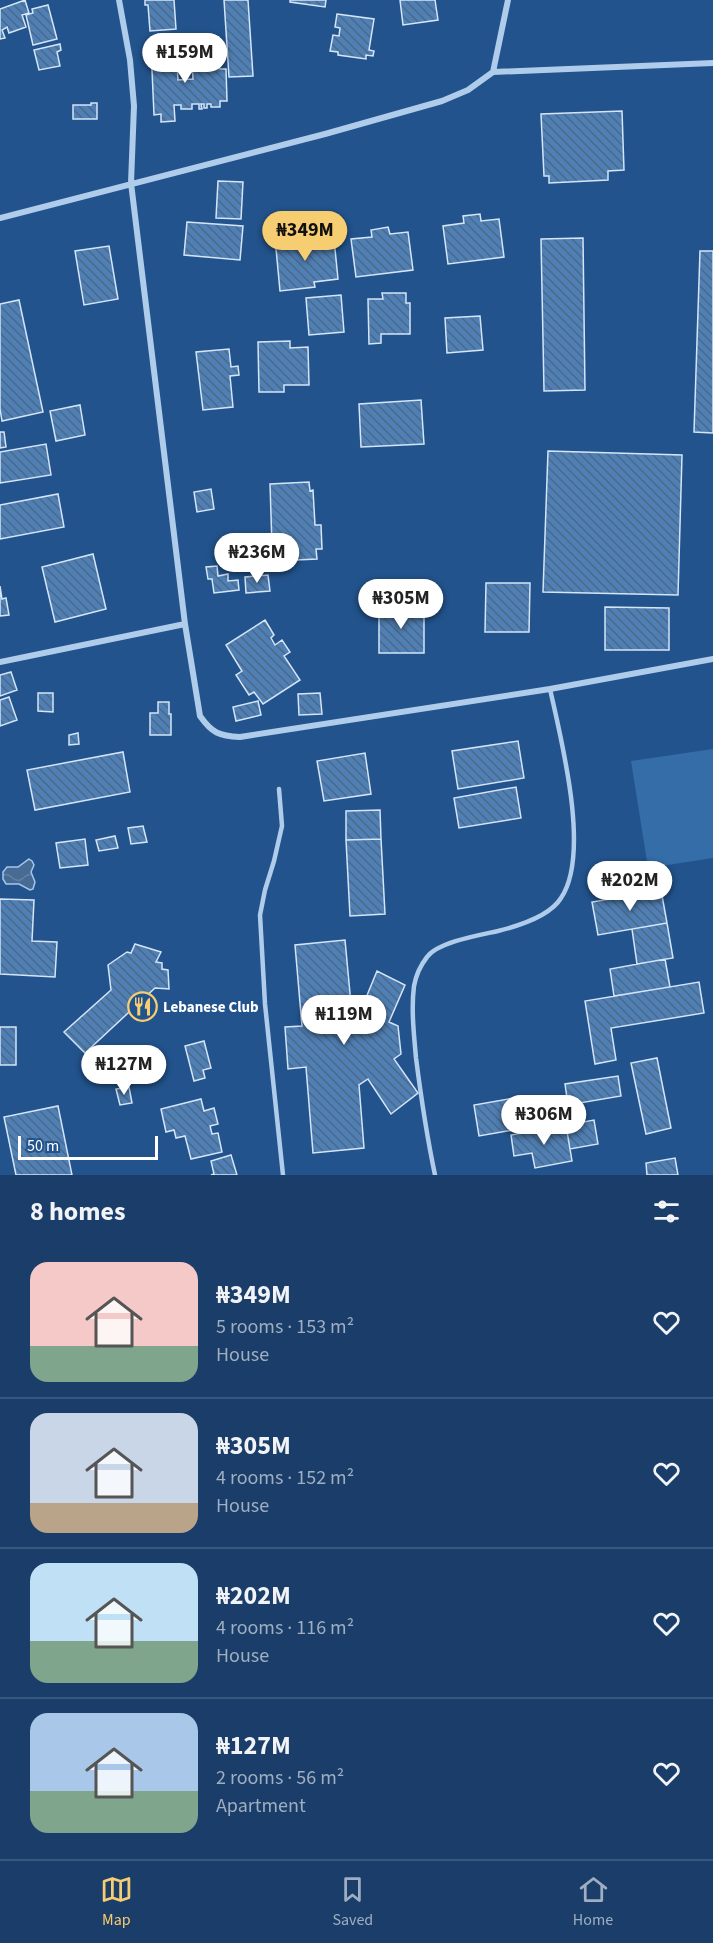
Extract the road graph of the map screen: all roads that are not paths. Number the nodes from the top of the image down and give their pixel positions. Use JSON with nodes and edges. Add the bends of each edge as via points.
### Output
{"nodes":[{"id":1,"x":119,"y":0,"type":"edge"},
{"id":2,"x":508,"y":0,"type":"edge"},
{"id":3,"x":713,"y":63,"type":"edge"},
{"id":4,"x":493,"y":72,"type":"junction"},
{"id":5,"x":131,"y":183,"type":"junction"},
{"id":6,"x":0,"y":218,"type":"edge"},
{"id":7,"x":185,"y":624,"type":"junction"},
{"id":8,"x":713,"y":659,"type":"edge"},
{"id":9,"x":0,"y":662,"type":"edge"},
{"id":10,"x":550,"y":689,"type":"junction"},
{"id":11,"x":279,"y":789,"type":"dead end"},
{"id":12,"x":282,"y":1175,"type":"edge"},
{"id":13,"x":435,"y":1175,"type":"edge"}],
"edges":[{"from":1,"to":5,"type":"street","via":[[134,106]]},
{"from":2,"to":4,"type":"street"},
{"from":3,"to":4,"type":"street"},
{"from":4,"to":5,"type":"street","via":[[468,90],[442,101]]},
{"from":5,"to":6,"type":"street"},
{"from":5,"to":7,"type":"street"},
{"from":7,"to":9,"type":"street"},
{"from":7,"to":10,"type":"street","via":[[200,716],[208,728],[222,736],[240,737]]},
{"from":8,"to":10,"type":"street"},
{"from":10,"to":13,"type":"lane","via":[[567,765],[572,811],[574,855],[561,900],[520,926],[462,939],[428,954],[414,987],[413,1023],[420,1094]]},
{"from":11,"to":12,"type":"lane","via":[[282,826],[260,915]]}]}
